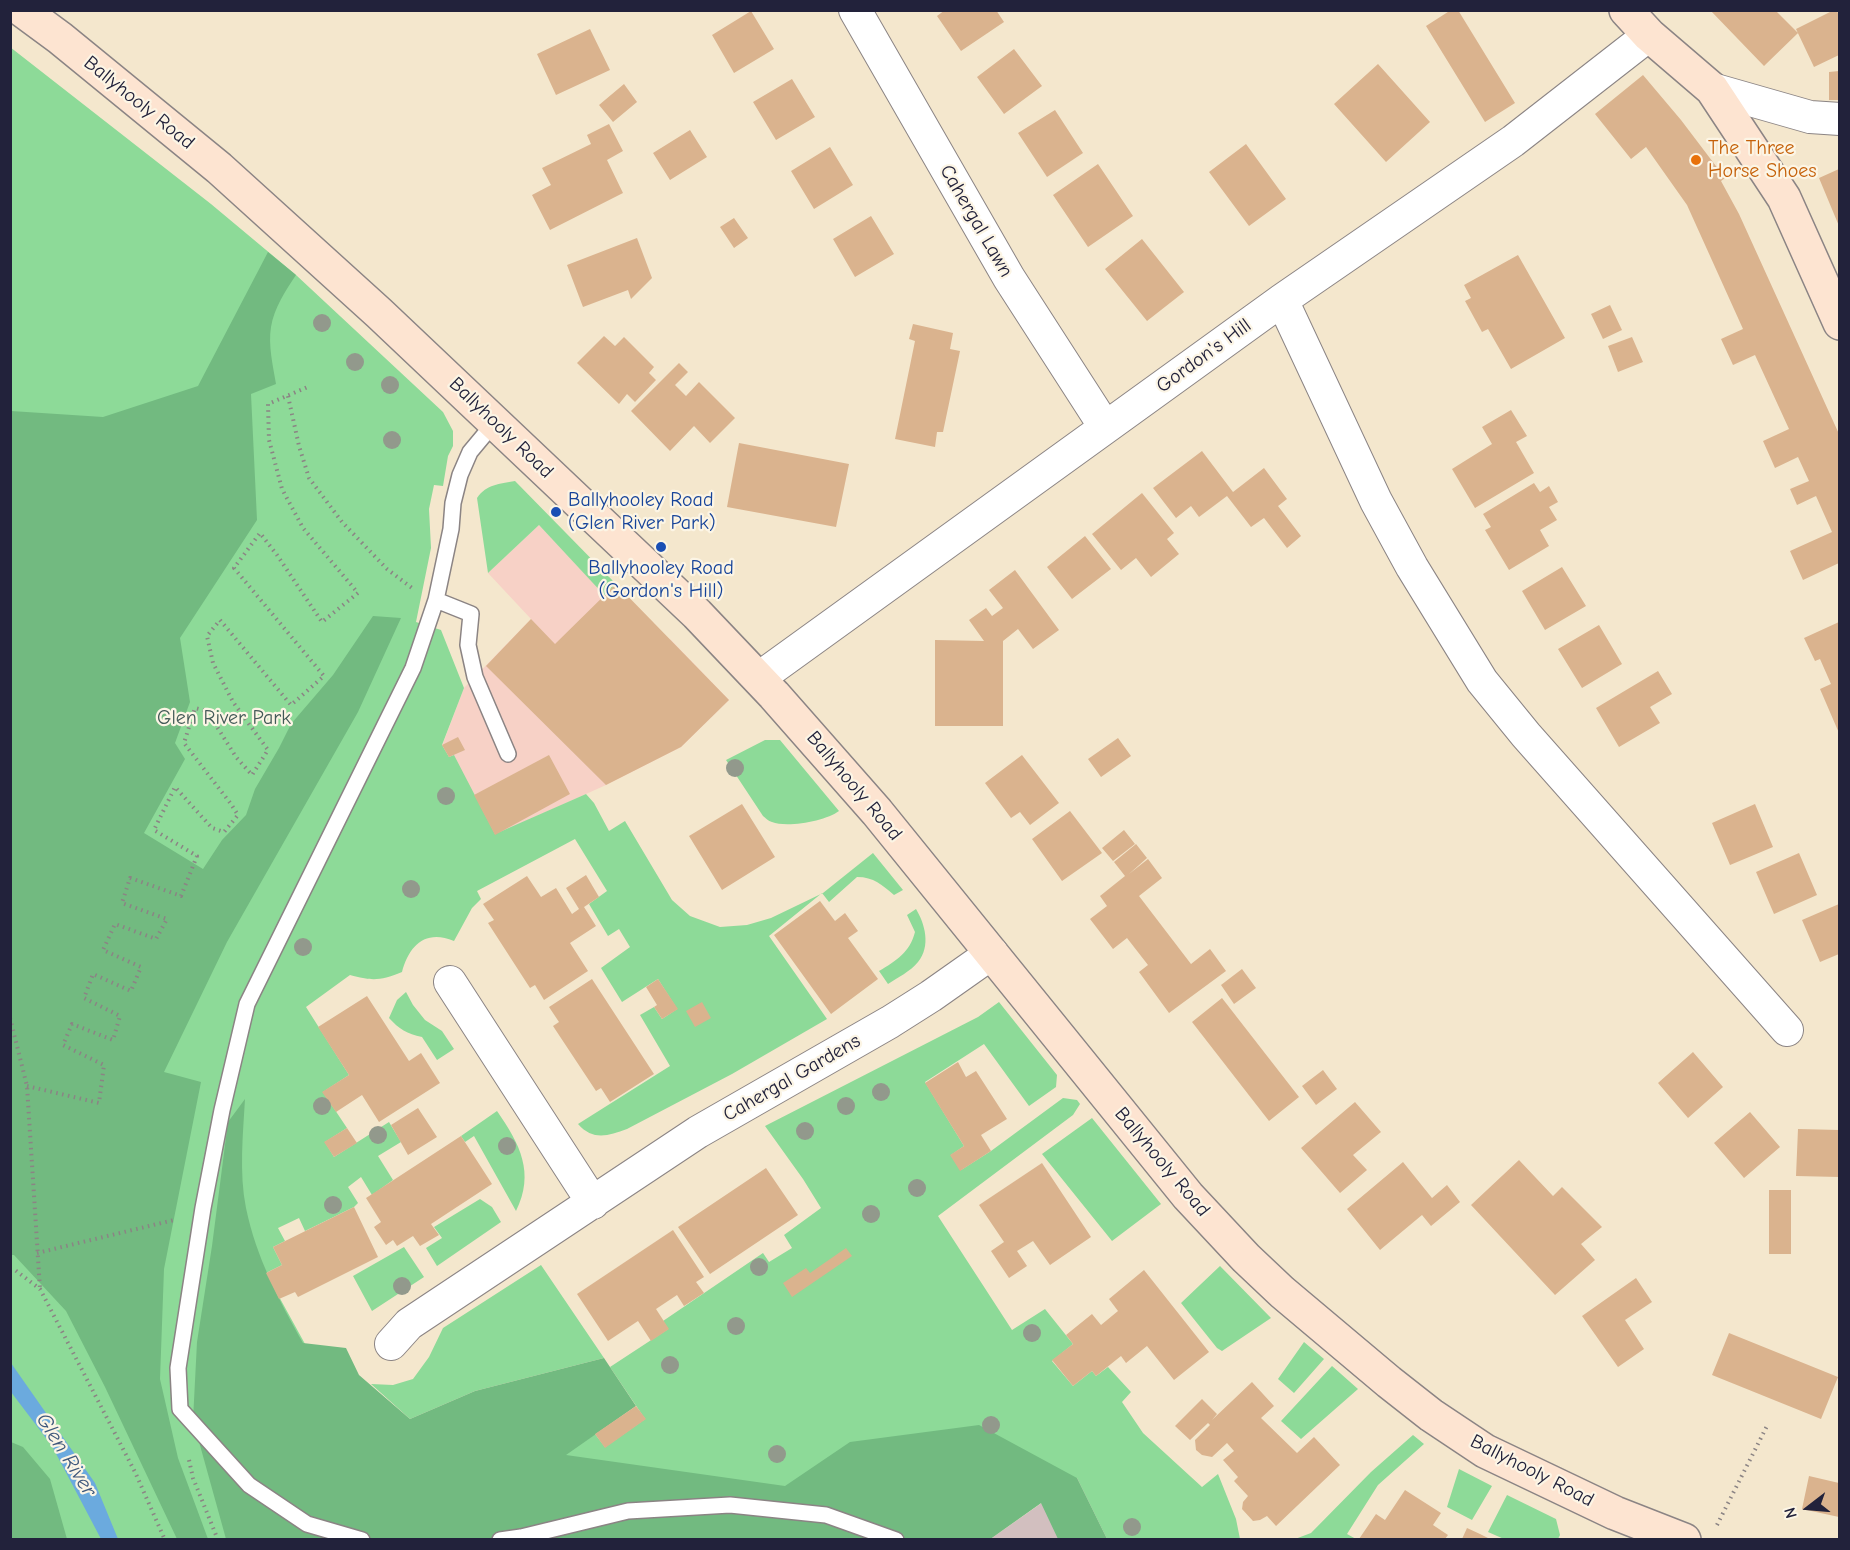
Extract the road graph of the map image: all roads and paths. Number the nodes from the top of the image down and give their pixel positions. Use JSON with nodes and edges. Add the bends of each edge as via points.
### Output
{"nodes":[{"id":1,"x":22,"y":10,"type":"edge"},
{"id":2,"x":855,"y":10,"type":"edge"},
{"id":3,"x":1626,"y":10,"type":"edge"},
{"id":4,"x":1649,"y":35,"type":"junction"},
{"id":5,"x":1712,"y":89,"type":"junction"},
{"id":6,"x":1839,"y":119,"type":"edge"},
{"id":7,"x":1282,"y":300,"type":"junction"},
{"id":8,"x":1839,"y":323,"type":"edge"},
{"id":9,"x":310,"y":386,"type":"dead end"},
{"id":10,"x":288,"y":396,"type":"junction"},
{"id":11,"x":495,"y":422,"type":"junction"},
{"id":12,"x":1105,"y":427,"type":"junction"},
{"id":13,"x":417,"y":592,"type":"dead end"},
{"id":14,"x":436,"y":600,"type":"junction"},
{"id":15,"x":759,"y":678,"type":"junction"},
{"id":16,"x":508,"y":754,"type":"dead end"},
{"id":17,"x":992,"y":953,"type":"junction"},
{"id":18,"x":450,"y":982,"type":"dead end"},
{"id":19,"x":10,"y":1018,"type":"edge"},
{"id":20,"x":1787,"y":1030,"type":"dead end"},
{"id":21,"x":27,"y":1086,"type":"junction"},
{"id":22,"x":593,"y":1203,"type":"junction"},
{"id":23,"x":202,"y":1217,"type":"junction"},
{"id":24,"x":37,"y":1253,"type":"junction"},
{"id":25,"x":10,"y":1270,"type":"edge"},
{"id":26,"x":40,"y":1289,"type":"junction"},
{"id":27,"x":391,"y":1344,"type":"dead end"},
{"id":28,"x":180,"y":1409,"type":"junction"},
{"id":29,"x":1767,"y":1424,"type":"dead end"},
{"id":30,"x":1715,"y":1529,"type":"dead end"},
{"id":31,"x":165,"y":1539,"type":"edge"},
{"id":32,"x":218,"y":1539,"type":"edge"},
{"id":33,"x":362,"y":1539,"type":"edge"},
{"id":34,"x":500,"y":1539,"type":"edge"},
{"id":35,"x":896,"y":1539,"type":"edge"},
{"id":36,"x":1684,"y":1539,"type":"edge"}],
"edges":[{"from":1,"to":11,"type":"main road","name":"Ballyhooly Road","via":[[219,168]]},
{"from":2,"to":12,"type":"street","name":"Cahergal Lawn","via":[[1009,278]]},
{"from":3,"to":4,"type":"main road"},
{"from":4,"to":5,"type":"main road"},
{"from":4,"to":7,"type":"street","name":"Gordon's Hill","via":[[1513,141]]},
{"from":5,"to":6,"type":"street","via":[[1810,117]]},
{"from":5,"to":8,"type":"main road","via":[[1784,198]]},
{"from":7,"to":12,"type":"street","name":"Gordon's Hill"},
{"from":7,"to":20,"type":"street","via":[[1376,501],[1417,577],[1482,681],[1533,744]]},
{"from":9,"to":10,"type":"path"},
{"from":10,"to":13,"type":"path","via":[[309,478],[342,522],[387,569]]},
{"from":10,"to":21,"type":"path","via":[[268,404],[269,440],[282,489],[303,528],[358,593],[322,622],[260,533],[234,568],[324,676],[291,705],[220,620],[207,636],[213,663],[233,702],[268,750],[252,775],[207,711],[195,708],[184,743],[238,816],[224,832],[212,828],[174,787],[154,830],[197,856],[181,896],[130,878],[122,903],[167,919],[156,939],[115,924],[103,950],[141,967],[131,991],[93,974],[84,998],[120,1016],[113,1040],[72,1024],[63,1045],[104,1065],[99,1103]]},
{"from":11,"to":14,"type":"lane","via":[[470,452],[460,475]]},
{"from":11,"to":15,"type":"main road","name":"Ballyhooly Road"},
{"from":12,"to":15,"type":"street","name":"Gordon's Hill"},
{"from":14,"to":16,"type":"lane","via":[[471,614],[468,645],[475,677]]},
{"from":14,"to":23,"type":"lane","via":[[413,668],[247,1004]]},
{"from":15,"to":17,"type":"main road","name":"Ballyhooly Road","via":[[877,812]]},
{"from":17,"to":22,"type":"street","name":"Cahergal Gardens","via":[[890,1022],[698,1132]]},
{"from":17,"to":36,"type":"main road","name":"Ballyhooly Road","via":[[1188,1196],[1245,1258],[1347,1347],[1485,1451],[1605,1509]]},
{"from":18,"to":22,"type":"street"},
{"from":19,"to":21,"type":"path"},
{"from":21,"to":24,"type":"path"},
{"from":22,"to":27,"type":"street","name":"Cahergal Gardens","via":[[409,1324]]},
{"from":23,"to":24,"type":"path","via":[[186,1217]]},
{"from":23,"to":28,"type":"lane","via":[[178,1368]]},
{"from":24,"to":26,"type":"path"},
{"from":25,"to":26,"type":"path"},
{"from":26,"to":31,"type":"path","via":[[135,1472]]},
{"from":28,"to":32,"type":"path","via":[[193,1478]]},
{"from":28,"to":33,"type":"lane","via":[[249,1485],[307,1524]]},
{"from":29,"to":30,"type":"path"},
{"from":34,"to":35,"type":"lane","via":[[628,1511],[730,1505],[826,1515]]}]}
